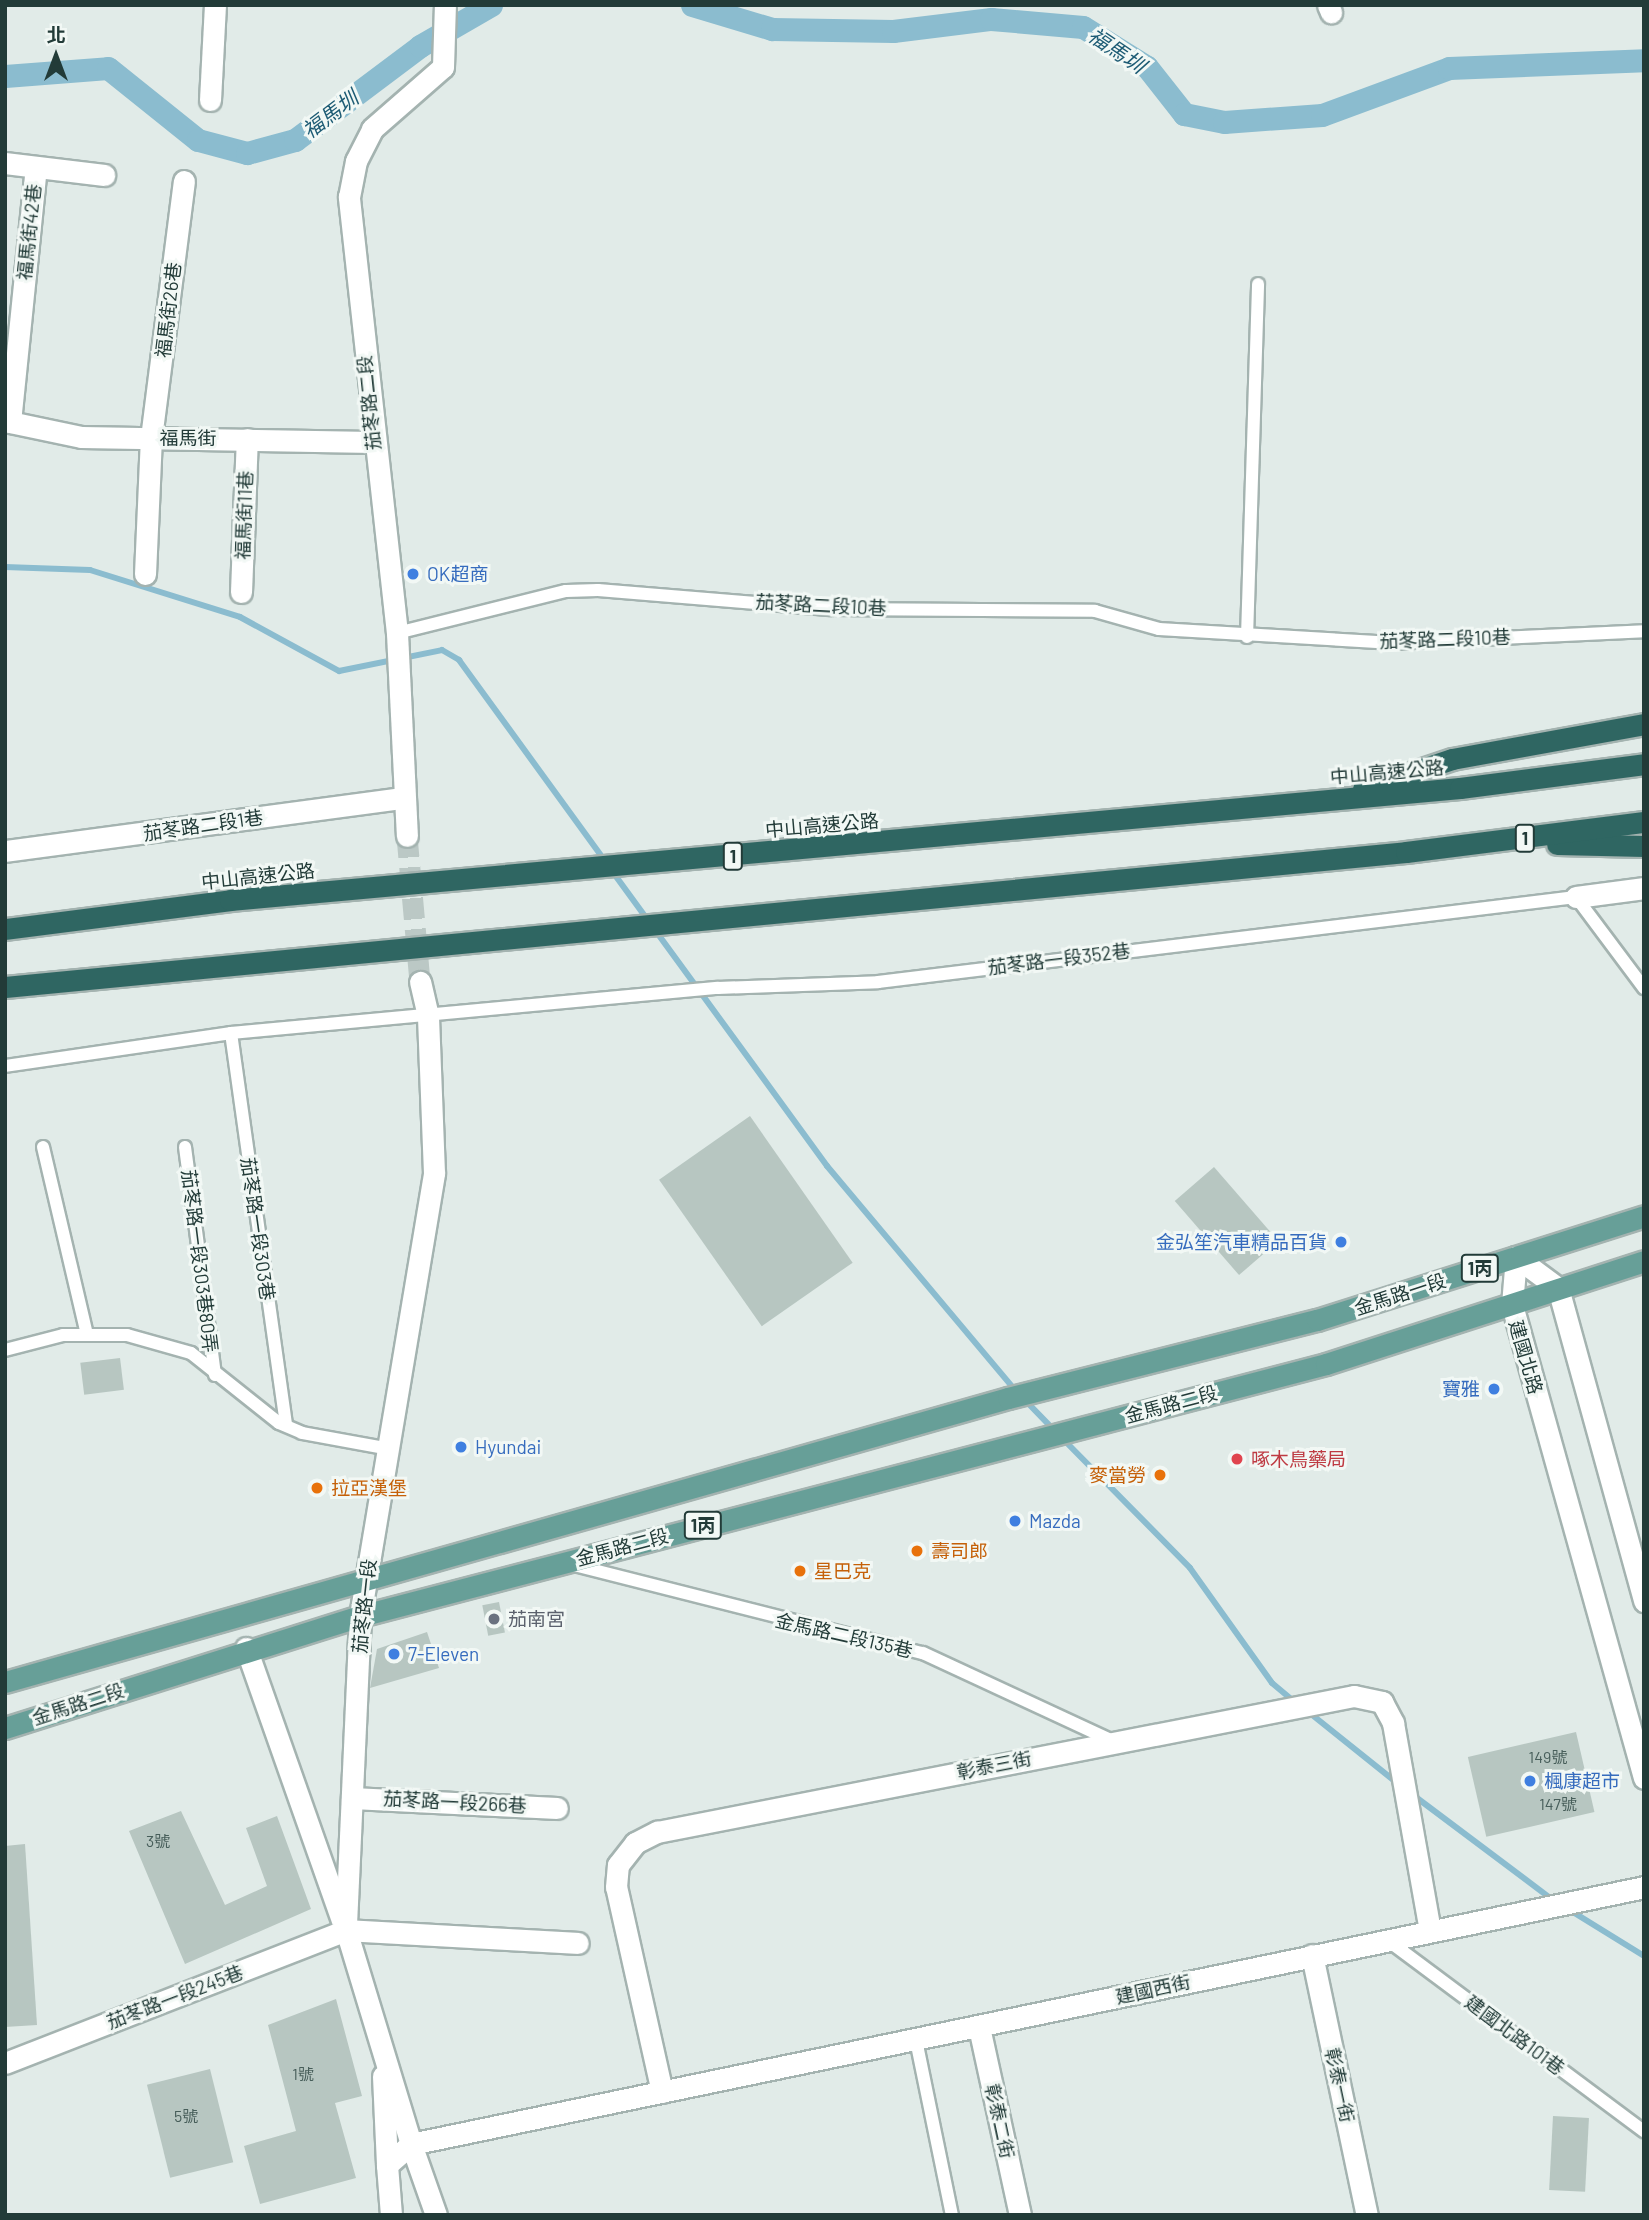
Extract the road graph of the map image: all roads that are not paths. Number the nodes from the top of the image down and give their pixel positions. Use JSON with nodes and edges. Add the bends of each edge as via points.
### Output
{"nodes":[{"id":1,"x":215,"y":5,"type":"edge"},
{"id":2,"x":445,"y":5,"type":"edge"},
{"id":3,"x":210,"y":100,"type":"dead end"},
{"id":4,"x":5,"y":163,"type":"edge"},
{"id":5,"x":36,"y":167,"type":"junction"},
{"id":6,"x":103,"y":174,"type":"dead end"},
{"id":7,"x":184,"y":181,"type":"dead end"},
{"id":8,"x":1258,"y":284,"type":"dead end"},
{"id":9,"x":7,"y":421,"type":"edge"},
{"id":10,"x":152,"y":438,"type":"junction"},
{"id":11,"x":247,"y":439,"type":"junction"},
{"id":12,"x":373,"y":442,"type":"junction"},
{"id":13,"x":145,"y":574,"type":"dead end"},
{"id":14,"x":241,"y":592,"type":"dead end"},
{"id":15,"x":1644,"y":631,"type":"edge"},
{"id":16,"x":1247,"y":636,"type":"junction"},
{"id":17,"x":397,"y":651,"type":"junction"},
{"id":18,"x":1644,"y":724,"type":"edge"},
{"id":19,"x":1644,"y":764,"type":"edge"},
{"id":20,"x":401,"y":798,"type":"junction"},
{"id":21,"x":1329,"y":801,"type":"junction"},
{"id":22,"x":1644,"y":822,"type":"edge"},
{"id":23,"x":407,"y":836,"type":"tunnel mouth"},
{"id":24,"x":1492,"y":843,"type":"junction"},
{"id":25,"x":1644,"y":846,"type":"edge"},
{"id":26,"x":5,"y":851,"type":"edge"},
{"id":27,"x":1644,"y":888,"type":"edge"},
{"id":28,"x":1576,"y":897,"type":"junction"},
{"id":29,"x":5,"y":929,"type":"edge"},
{"id":30,"x":420,"y":982,"type":"tunnel mouth"},
{"id":31,"x":5,"y":987,"type":"edge"},
{"id":32,"x":1644,"y":988,"type":"edge"},
{"id":33,"x":428,"y":1016,"type":"junction"},
{"id":34,"x":231,"y":1033,"type":"junction"},
{"id":35,"x":5,"y":1066,"type":"edge"},
{"id":36,"x":43,"y":1147,"type":"dead end"},
{"id":37,"x":186,"y":1147,"type":"dead end"},
{"id":38,"x":1644,"y":1216,"type":"edge"},
{"id":39,"x":1516,"y":1257,"type":"junction"},
{"id":40,"x":1644,"y":1261,"type":"edge"},
{"id":41,"x":1558,"y":1288,"type":"junction"},
{"id":42,"x":1512,"y":1305,"type":"junction"},
{"id":43,"x":87,"y":1335,"type":"junction"},
{"id":44,"x":5,"y":1350,"type":"edge"},
{"id":45,"x":215,"y":1375,"type":"junction"},
{"id":46,"x":286,"y":1426,"type":"junction"},
{"id":47,"x":390,"y":1449,"type":"junction"},
{"id":48,"x":563,"y":1562,"type":"junction"},
{"id":49,"x":366,"y":1575,"type":"junction"},
{"id":50,"x":1644,"y":1601,"type":"edge"},
{"id":51,"x":360,"y":1616,"type":"junction"},
{"id":52,"x":246,"y":1648,"type":"junction"},
{"id":53,"x":5,"y":1682,"type":"edge"},
{"id":54,"x":5,"y":1728,"type":"edge"},
{"id":55,"x":1113,"y":1741,"type":"junction"},
{"id":56,"x":1644,"y":1778,"type":"edge"},
{"id":57,"x":352,"y":1798,"type":"junction"},
{"id":58,"x":557,"y":1808,"type":"dead end"},
{"id":59,"x":1644,"y":1886,"type":"edge"},
{"id":60,"x":346,"y":1930,"type":"junction"},
{"id":61,"x":1430,"y":1930,"type":"junction"},
{"id":62,"x":1386,"y":1939,"type":"junction"},
{"id":63,"x":578,"y":1943,"type":"dead end"},
{"id":64,"x":1312,"y":1955,"type":"junction"},
{"id":65,"x":979,"y":2027,"type":"junction"},
{"id":66,"x":916,"y":2040,"type":"junction"},
{"id":67,"x":381,"y":2041,"type":"junction"},
{"id":68,"x":5,"y":2063,"type":"edge"},
{"id":69,"x":662,"y":2092,"type":"junction"},
{"id":70,"x":1644,"y":2131,"type":"edge"},
{"id":71,"x":411,"y":2144,"type":"junction"},
{"id":72,"x":387,"y":2165,"type":"junction"},
{"id":73,"x":391,"y":2215,"type":"edge"},
{"id":74,"x":436,"y":2215,"type":"edge"},
{"id":75,"x":952,"y":2215,"type":"edge"},
{"id":76,"x":1020,"y":2215,"type":"edge"},
{"id":77,"x":1367,"y":2215,"type":"edge"}],
"edges":[{"from":1,"to":3,"type":"street"},
{"from":2,"to":12,"type":"street","name":"茄苳路二段","via":[[448,31],[443,67],[372,129],[356,162],[349,197]]},
{"from":4,"to":5,"type":"street"},
{"from":5,"to":6,"type":"street"},
{"from":5,"to":9,"type":"street","name":"福馬街42巷"},
{"from":7,"to":10,"type":"street","name":"福馬街26巷"},
{"from":8,"to":16,"type":"lane"},
{"from":9,"to":10,"type":"street","name":"福馬街","via":[[81,437]]},
{"from":10,"to":11,"type":"street","name":"福馬街"},
{"from":10,"to":13,"type":"street","name":"福馬街26巷"},
{"from":11,"to":12,"type":"street","name":"福馬街"},
{"from":11,"to":14,"type":"street","name":"福馬街11巷"},
{"from":12,"to":17,"type":"street","name":"茄苳路二段"},
{"from":15,"to":16,"type":"lane","name":"茄苳路二段10巷","via":[[1394,643]]},
{"from":16,"to":17,"type":"lane","name":"茄苳路二段10巷","via":[[1158,629],[1095,611],[831,609],[598,590],[566,591]]},
{"from":17,"to":20,"type":"street","name":"茄苳路二段"},
{"from":18,"to":21,"type":"highway","via":[[1452,759]]},
{"from":19,"to":21,"type":"highway","name":"中山高速公路","number":"1"},
{"from":20,"to":23,"type":"street","name":"茄苳路二段"},
{"from":20,"to":26,"type":"street","name":"茄苳路二段1巷"},
{"from":21,"to":29,"type":"highway","name":"中山高速公路","number":"1","via":[[230,900]]},
{"from":22,"to":24,"type":"highway","number":"1"},
{"from":24,"to":25,"type":"highway"},
{"from":24,"to":31,"type":"highway","number":"1"},
{"from":27,"to":28,"type":"street"},
{"from":28,"to":32,"type":"lane"},
{"from":28,"to":33,"type":"lane","name":"茄苳路一段352巷","via":[[878,982],[718,988]]},
{"from":30,"to":33,"type":"street","name":"茄苳路一段"},
{"from":33,"to":34,"type":"lane","name":"茄苳路一段352巷"},
{"from":33,"to":47,"type":"street","name":"茄苳路一段","via":[[434,1172]]},
{"from":34,"to":35,"type":"lane","name":"茄苳路一段352巷"},
{"from":34,"to":46,"type":"lane","name":"茄苳路一段303巷"},
{"from":36,"to":43,"type":"lane"},
{"from":37,"to":45,"type":"lane","name":"茄苳路一段303巷80弄"},
{"from":38,"to":39,"type":"main road","name":"金馬路一段","number":"1丙"},
{"from":39,"to":41,"type":"street"},
{"from":39,"to":42,"type":"street","name":"建國北路"},
{"from":39,"to":49,"type":"main road","name":"金馬路一段","number":"1丙","via":[[1317,1320],[1030,1392]]},
{"from":40,"to":41,"type":"main road","number":"1丙"},
{"from":41,"to":42,"type":"main road","number":"1丙"},
{"from":41,"to":50,"type":"street"},
{"from":42,"to":48,"type":"main road","name":"金馬路二段","number":"1丙","via":[[1326,1364]]},
{"from":42,"to":56,"type":"street","name":"建國北路"},
{"from":43,"to":44,"type":"lane"},
{"from":43,"to":45,"type":"lane","via":[[127,1335],[191,1353]]},
{"from":45,"to":46,"type":"lane"},
{"from":46,"to":47,"type":"lane"},
{"from":47,"to":49,"type":"street","name":"茄苳路一段"},
{"from":48,"to":51,"type":"main road","name":"金馬路二段","number":"1丙"},
{"from":48,"to":55,"type":"lane","name":"金馬路二段135巷","via":[[923,1653]]},
{"from":49,"to":51,"type":"street","name":"茄苳路一段"},
{"from":49,"to":53,"type":"main road","number":"1丙"},
{"from":51,"to":52,"type":"main road","name":"金馬路二段","number":"1丙"},
{"from":51,"to":57,"type":"street","name":"茄苳路一段"},
{"from":52,"to":54,"type":"main road","name":"金馬路二段","number":"1丙"},
{"from":52,"to":60,"type":"street"},
{"from":55,"to":61,"type":"street","name":"彰泰三街","via":[[1354,1696],[1382,1702],[1394,1723]]},
{"from":55,"to":69,"type":"street","name":"彰泰三街","via":[[657,1832],[635,1843],[618,1865],[616,1887]]},
{"from":57,"to":58,"type":"street","name":"茄苳路一段266巷"},
{"from":57,"to":60,"type":"street","name":"茄苳路一段"},
{"from":59,"to":61,"type":"street","name":"建國西街"},
{"from":60,"to":63,"type":"street"},
{"from":60,"to":67,"type":"street","name":"茄苳路一段"},
{"from":60,"to":68,"type":"street","name":"茄苳路一段245巷"},
{"from":61,"to":62,"type":"street","name":"建國西街"},
{"from":62,"to":64,"type":"street","name":"建國西街"},
{"from":62,"to":70,"type":"lane","name":"建國北路101巷"},
{"from":64,"to":65,"type":"street","name":"建國西街"},
{"from":64,"to":77,"type":"street","name":"彰泰一街"},
{"from":65,"to":66,"type":"street","name":"建國西街"},
{"from":65,"to":76,"type":"street","name":"彰泰二街"},
{"from":66,"to":69,"type":"street","name":"建國西街"},
{"from":66,"to":75,"type":"lane"},
{"from":67,"to":71,"type":"street","name":"茄苳路一段"},
{"from":67,"to":72,"type":"street"},
{"from":69,"to":71,"type":"street","name":"建國西街"},
{"from":71,"to":72,"type":"street"},
{"from":71,"to":74,"type":"street","name":"茄苳路一段"},
{"from":72,"to":73,"type":"street"}]}
